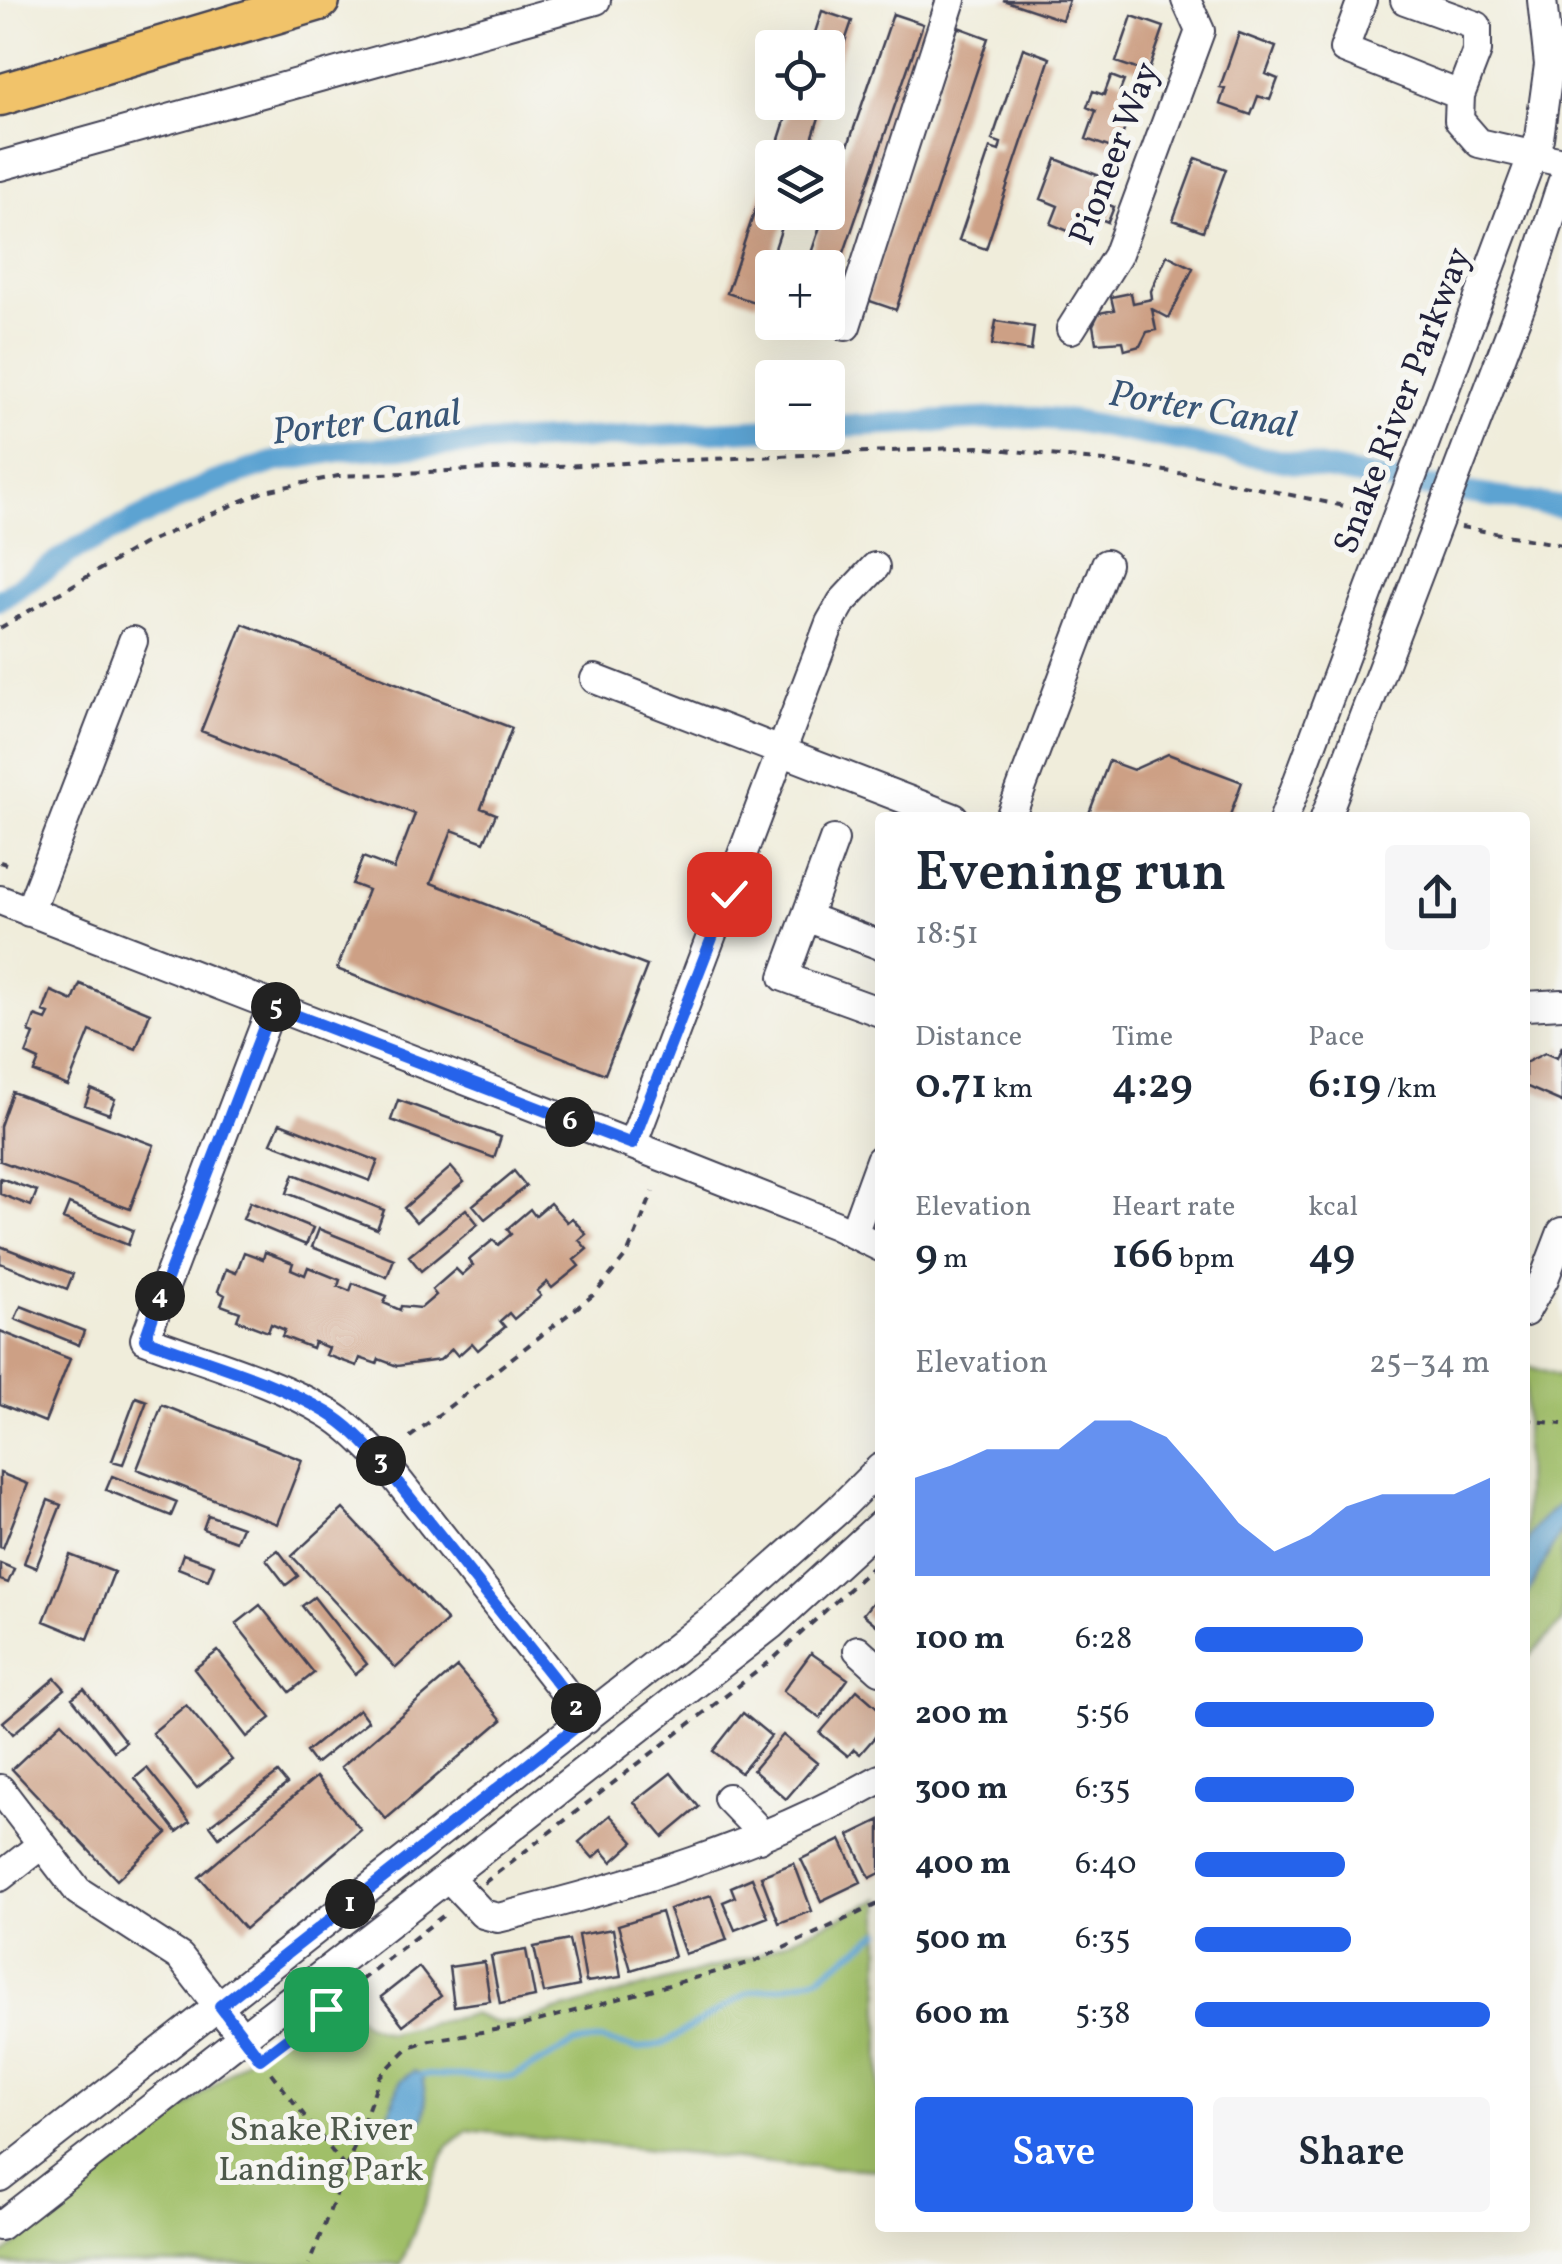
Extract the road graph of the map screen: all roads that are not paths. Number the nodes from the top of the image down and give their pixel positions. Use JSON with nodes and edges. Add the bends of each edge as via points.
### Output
{"nodes":[{"id":1,"x":320,"y":0,"type":"edge"},
{"id":2,"x":596,"y":0,"type":"edge"},
{"id":3,"x":951,"y":0,"type":"edge"},
{"id":4,"x":1186,"y":0,"type":"edge"},
{"id":5,"x":1362,"y":0,"type":"edge"},
{"id":6,"x":1405,"y":0,"type":"edge"},
{"id":7,"x":1542,"y":0,"type":"edge"},
{"id":8,"x":0,"y":95,"type":"edge"},
{"id":9,"x":1460,"y":95,"type":"junction"},
{"id":10,"x":1533,"y":155,"type":"junction"},
{"id":11,"x":1562,"y":162,"type":"edge"},
{"id":12,"x":0,"y":166,"type":"edge"},
{"id":13,"x":1562,"y":184,"type":"edge"},
{"id":14,"x":1562,"y":229,"type":"edge"},
{"id":15,"x":1530,"y":284,"type":"junction"},
{"id":16,"x":846,"y":326,"type":"dead end"},
{"id":17,"x":1071,"y":328,"type":"dead end"},
{"id":18,"x":1106,"y":564,"type":"dead end"},
{"id":19,"x":875,"y":567,"type":"dead end"},
{"id":20,"x":133,"y":641,"type":"dead end"},
{"id":21,"x":595,"y":679,"type":"dead end"},
{"id":22,"x":784,"y":752,"type":"junction"},
{"id":23,"x":939,"y":812,"type":"edge"},
{"id":24,"x":1012,"y":812,"type":"edge"},
{"id":25,"x":1286,"y":812,"type":"edge"},
{"id":26,"x":1327,"y":812,"type":"edge"},
{"id":27,"x":834,"y":840,"type":"dead end"},
{"id":28,"x":0,"y":900,"type":"edge"},
{"id":29,"x":29,"y":912,"type":"junction"},
{"id":30,"x":806,"y":917,"type":"junction"},
{"id":31,"x":875,"y":943,"type":"edge"},
{"id":32,"x":1562,"y":1004,"type":"edge"},
{"id":33,"x":272,"y":1006,"type":"junction"},
{"id":34,"x":1530,"y":1006,"type":"edge"},
{"id":35,"x":875,"y":1010,"type":"edge"},
{"id":36,"x":632,"y":1144,"type":"junction"},
{"id":37,"x":875,"y":1174,"type":"edge"},
{"id":38,"x":1562,"y":1232,"type":"edge"},
{"id":39,"x":853,"y":1234,"type":"junction"},
{"id":40,"x":875,"y":1245,"type":"edge"},
{"id":41,"x":1530,"y":1303,"type":"edge"},
{"id":42,"x":875,"y":1473,"type":"edge"},
{"id":43,"x":875,"y":1530,"type":"edge"},
{"id":44,"x":858,"y":1650,"type":"dead end"},
{"id":45,"x":875,"y":1665,"type":"edge"},
{"id":46,"x":586,"y":1719,"type":"junction"},
{"id":47,"x":875,"y":1781,"type":"edge"},
{"id":48,"x":0,"y":1789,"type":"edge"},
{"id":49,"x":728,"y":1798,"type":"dead end"},
{"id":50,"x":759,"y":1838,"type":"junction"},
{"id":51,"x":41,"y":1846,"type":"junction"},
{"id":52,"x":0,"y":1878,"type":"edge"},
{"id":53,"x":458,"y":1888,"type":"junction"},
{"id":54,"x":220,"y":2006,"type":"junction"},
{"id":55,"x":252,"y":2049,"type":"junction"},
{"id":56,"x":0,"y":2177,"type":"edge"},
{"id":57,"x":0,"y":2226,"type":"edge"}],
"edges":[{"from":1,"to":8,"type":"highway"},
{"from":2,"to":12,"type":"street"},
{"from":3,"to":16,"type":"street"},
{"from":4,"to":17,"type":"street","name":"Pioneer Way","via":[[1200,31],[1117,256]]},
{"from":5,"to":9,"type":"street","via":[[1344,49]]},
{"from":6,"to":9,"type":"street","via":[[1477,26],[1477,51]]},
{"from":7,"to":10,"type":"street","name":"Snake River Parkway","via":[[1549,65]]},
{"from":9,"to":10,"type":"street","via":[[1460,120],[1479,143]]},
{"from":10,"to":11,"type":"street"},
{"from":10,"to":25,"type":"street","name":"Snake River Parkway","via":[[1417,466],[1393,509]]},
{"from":13,"to":15,"type":"street"},
{"from":14,"to":15,"type":"street"},
{"from":15,"to":26,"type":"street","via":[[1458,474],[1448,518]]},
{"from":18,"to":24,"type":"street"},
{"from":19,"to":22,"type":"street","via":[[830,622]]},
{"from":20,"to":29,"type":"street"},
{"from":21,"to":22,"type":"street"},
{"from":22,"to":23,"type":"street"},
{"from":22,"to":36,"type":"street"},
{"from":27,"to":30,"type":"street"},
{"from":28,"to":29,"type":"street"},
{"from":29,"to":33,"type":"street"},
{"from":30,"to":31,"type":"street"},
{"from":30,"to":35,"type":"street","via":[[784,977]]},
{"from":32,"to":34,"type":"street"},
{"from":33,"to":36,"type":"street"},
{"from":33,"to":46,"type":"street","via":[[145,1339],[298,1397],[358,1436]]},
{"from":36,"to":39,"type":"street"},
{"from":37,"to":39,"type":"street"},
{"from":38,"to":41,"type":"street"},
{"from":39,"to":40,"type":"street"},
{"from":42,"to":46,"type":"street","via":[[738,1599]]},
{"from":43,"to":53,"type":"street"},
{"from":44,"to":45,"type":"street"},
{"from":46,"to":54,"type":"street"},
{"from":47,"to":50,"type":"street"},
{"from":48,"to":51,"type":"street"},
{"from":49,"to":50,"type":"street"},
{"from":50,"to":53,"type":"street","via":[[636,1882],[498,1918],[483,1914]]},
{"from":51,"to":52,"type":"street"},
{"from":51,"to":54,"type":"street","via":[[78,1892],[180,1957]]},
{"from":53,"to":55,"type":"street"},
{"from":54,"to":55,"type":"street"},
{"from":54,"to":56,"type":"street"},
{"from":55,"to":57,"type":"street"}]}
